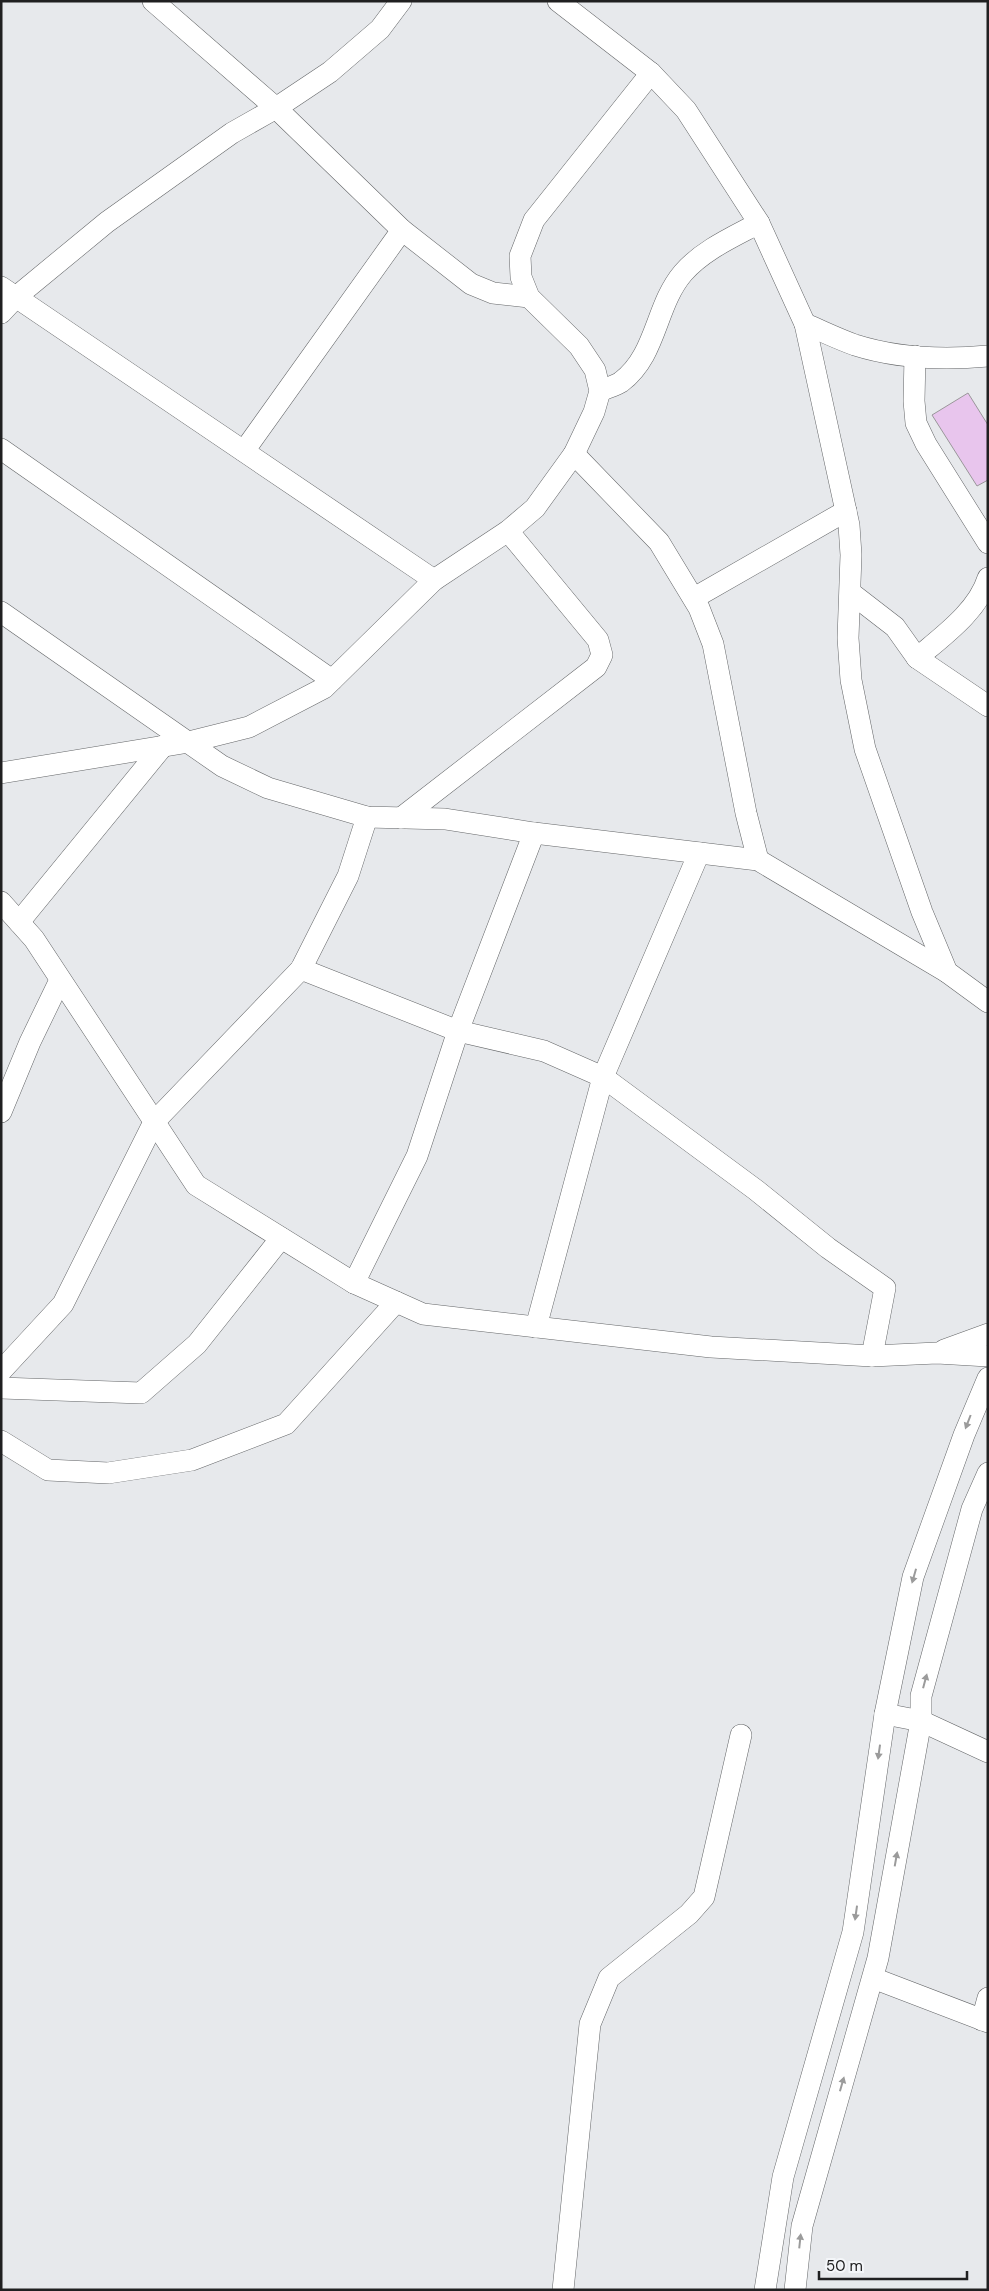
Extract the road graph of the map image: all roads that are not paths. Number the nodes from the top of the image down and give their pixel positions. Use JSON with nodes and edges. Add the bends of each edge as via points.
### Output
{"nodes":[{"id":1,"x":153,"y":1,"type":"edge"},
{"id":2,"x":401,"y":1,"type":"edge"},
{"id":3,"x":564,"y":3,"type":"edge"},
{"id":4,"x":651,"y":74,"type":"junction"},
{"id":5,"x":276,"y":108,"type":"junction"},
{"id":6,"x":760,"y":223,"type":"junction"},
{"id":7,"x":402,"y":230,"type":"junction"},
{"id":8,"x":9,"y":292,"type":"edge"},
{"id":9,"x":529,"y":297,"type":"junction"},
{"id":10,"x":1,"y":313,"type":"edge"},
{"id":11,"x":805,"y":324,"type":"junction"},
{"id":12,"x":915,"y":356,"type":"junction"},
{"id":13,"x":988,"y":356,"type":"edge"},
{"id":14,"x":600,"y":390,"type":"junction"},
{"id":15,"x":1,"y":449,"type":"edge"},
{"id":16,"x":244,"y":451,"type":"junction"},
{"id":17,"x":574,"y":454,"type":"junction"},
{"id":18,"x":846,"y":511,"type":"junction"},
{"id":19,"x":508,"y":531,"type":"junction"},
{"id":20,"x":988,"y":543,"type":"edge"},
{"id":21,"x":988,"y":578,"type":"edge"},
{"id":22,"x":434,"y":580,"type":"junction"},
{"id":23,"x":850,"y":594,"type":"junction"},
{"id":24,"x":694,"y":598,"type":"junction"},
{"id":25,"x":1,"y":612,"type":"edge"},
{"id":26,"x":917,"y":658,"type":"junction"},
{"id":27,"x":332,"y":680,"type":"junction"},
{"id":28,"x":988,"y":706,"type":"edge"},
{"id":29,"x":189,"y":742,"type":"junction"},
{"id":30,"x":163,"y":746,"type":"junction"},
{"id":31,"x":1,"y":773,"type":"edge"},
{"id":32,"x":367,"y":817,"type":"junction"},
{"id":33,"x":401,"y":818,"type":"junction"},
{"id":34,"x":534,"y":833,"type":"junction"},
{"id":35,"x":699,"y":853,"type":"junction"},
{"id":36,"x":758,"y":860,"type":"junction"},
{"id":37,"x":1,"y":902,"type":"edge"},
{"id":38,"x":19,"y":922,"type":"junction"},
{"id":39,"x":301,"y":970,"type":"junction"},
{"id":40,"x":947,"y":972,"type":"junction"},
{"id":41,"x":60,"y":980,"type":"junction"},
{"id":42,"x":988,"y":1002,"type":"edge"},
{"id":43,"x":458,"y":1031,"type":"junction"},
{"id":44,"x":603,"y":1077,"type":"junction"},
{"id":45,"x":1,"y":1112,"type":"edge"},
{"id":46,"x":154,"y":1122,"type":"junction"},
{"id":47,"x":282,"y":1238,"type":"junction"},
{"id":48,"x":354,"y":1283,"type":"junction"},
{"id":49,"x":396,"y":1302,"type":"junction"},
{"id":50,"x":536,"y":1327,"type":"junction"},
{"id":51,"x":988,"y":1334,"type":"edge"},
{"id":52,"x":937,"y":1353,"type":"junction"},
{"id":53,"x":872,"y":1356,"type":"junction"},
{"id":54,"x":988,"y":1356,"type":"edge"},
{"id":55,"x":1,"y":1371,"type":"edge"},
{"id":56,"x":988,"y":1378,"type":"edge"},
{"id":57,"x":1,"y":1388,"type":"edge"},
{"id":58,"x":1,"y":1441,"type":"edge"},
{"id":59,"x":988,"y":1473,"type":"edge"},
{"id":60,"x":885,"y":1714,"type":"junction"},
{"id":61,"x":921,"y":1721,"type":"junction"},
{"id":62,"x":741,"y":1734,"type":"dead end"},
{"id":63,"x":988,"y":1752,"type":"edge"},
{"id":64,"x":872,"y":1978,"type":"junction"},
{"id":65,"x":988,"y":1998,"type":"edge"},
{"id":66,"x":985,"y":2021,"type":"edge"},
{"id":67,"x":562,"y":2290,"type":"edge"},
{"id":68,"x":765,"y":2290,"type":"edge"},
{"id":69,"x":795,"y":2290,"type":"edge"}],
"edges":[{"from":1,"to":5,"type":"street"},
{"from":2,"to":5,"type":"street","via":[[380,29],[330,72]]},
{"from":3,"to":4,"type":"street"},
{"from":4,"to":6,"type":"street","via":[[686,110]]},
{"from":4,"to":9,"type":"street","via":[[534,220],[520,256],[522,277]]},
{"from":5,"to":7,"type":"street"},
{"from":5,"to":8,"type":"street","via":[[232,133]]},
{"from":6,"to":11,"type":"street"},
{"from":6,"to":14,"type":"street","via":[[715,246],[683,273],[669,294],[650,344],[637,365],[620,383]]},
{"from":7,"to":9,"type":"street","via":[[471,284],[493,293]]},
{"from":7,"to":16,"type":"street"},
{"from":8,"to":10,"type":"street"},
{"from":8,"to":16,"type":"street"},
{"from":9,"to":14,"type":"street","via":[[579,346],[594,370]]},
{"from":11,"to":12,"type":"street","via":[[855,345]]},
{"from":11,"to":18,"type":"street"},
{"from":12,"to":13,"type":"street"},
{"from":12,"to":20,"type":"street","via":[[916,423]]},
{"from":14,"to":17,"type":"street","via":[[594,412]]},
{"from":15,"to":27,"type":"street"},
{"from":16,"to":22,"type":"street"},
{"from":17,"to":19,"type":"street","via":[[535,508]]},
{"from":17,"to":24,"type":"street","via":[[659,542]]},
{"from":18,"to":23,"type":"street","via":[[851,556]]},
{"from":18,"to":24,"type":"street"},
{"from":19,"to":22,"type":"street"},
{"from":19,"to":33,"type":"street","via":[[598,640],[602,655],[596,667]]},
{"from":21,"to":26,"type":"street","via":[[984,590],[956,624]]},
{"from":22,"to":27,"type":"street"},
{"from":23,"to":26,"type":"street","via":[[894,628]]},
{"from":23,"to":40,"type":"street","via":[[848,638],[851,680],[865,749],[922,912]]},
{"from":24,"to":36,"type":"street","via":[[713,644]]},
{"from":25,"to":29,"type":"street"},
{"from":26,"to":28,"type":"street"},
{"from":27,"to":29,"type":"street","via":[[324,688],[249,727]]},
{"from":29,"to":30,"type":"street"},
{"from":29,"to":32,"type":"street","via":[[222,766],[268,788]]},
{"from":30,"to":31,"type":"street"},
{"from":30,"to":38,"type":"street"},
{"from":32,"to":33,"type":"street"},
{"from":32,"to":39,"type":"street","via":[[348,876]]},
{"from":33,"to":34,"type":"street","via":[[445,819]]},
{"from":34,"to":35,"type":"street"},
{"from":34,"to":43,"type":"street"},
{"from":35,"to":36,"type":"street"},
{"from":35,"to":44,"type":"street"},
{"from":36,"to":40,"type":"street"},
{"from":37,"to":38,"type":"street"},
{"from":38,"to":41,"type":"street"},
{"from":39,"to":43,"type":"street"},
{"from":39,"to":46,"type":"street"},
{"from":40,"to":42,"type":"street"},
{"from":41,"to":45,"type":"street"},
{"from":41,"to":46,"type":"street"},
{"from":43,"to":44,"type":"street","via":[[544,1051]]},
{"from":43,"to":48,"type":"street","via":[[417,1156]]},
{"from":44,"to":50,"type":"street"},
{"from":44,"to":53,"type":"street","via":[[885,1288]]},
{"from":46,"to":47,"type":"street","via":[[196,1185]]},
{"from":46,"to":55,"type":"street","via":[[63,1304]]},
{"from":47,"to":48,"type":"street"},
{"from":47,"to":57,"type":"street","via":[[197,1344],[141,1393]]},
{"from":48,"to":49,"type":"street"},
{"from":49,"to":50,"type":"street","via":[[423,1314]]},
{"from":49,"to":58,"type":"street","via":[[286,1424],[192,1460],[108,1473],[48,1470]]},
{"from":50,"to":53,"type":"street","via":[[711,1347]]},
{"from":51,"to":52,"type":"street"},
{"from":52,"to":53,"type":"street"},
{"from":52,"to":54,"type":"street"},
{"from":56,"to":60,"type":"street","one_way":true,"via":[[913,1577]]},
{"from":61,"to":59,"type":"street","one_way":true,"via":[[921,1696],[972,1509]]},
{"from":60,"to":61,"type":"street"},
{"from":60,"to":68,"type":"street","one_way":true,"via":[[853,1932],[784,2177]]},
{"from":61,"to":63,"type":"street"},
{"from":64,"to":61,"type":"street","one_way":true},
{"from":62,"to":67,"type":"street","via":[[704,1896],[689,1914],[609,1978],[590,2024]]},
{"from":64,"to":66,"type":"street"},
{"from":69,"to":64,"type":"street","one_way":true,"via":[[802,2226]]},
{"from":65,"to":66,"type":"street"}]}
